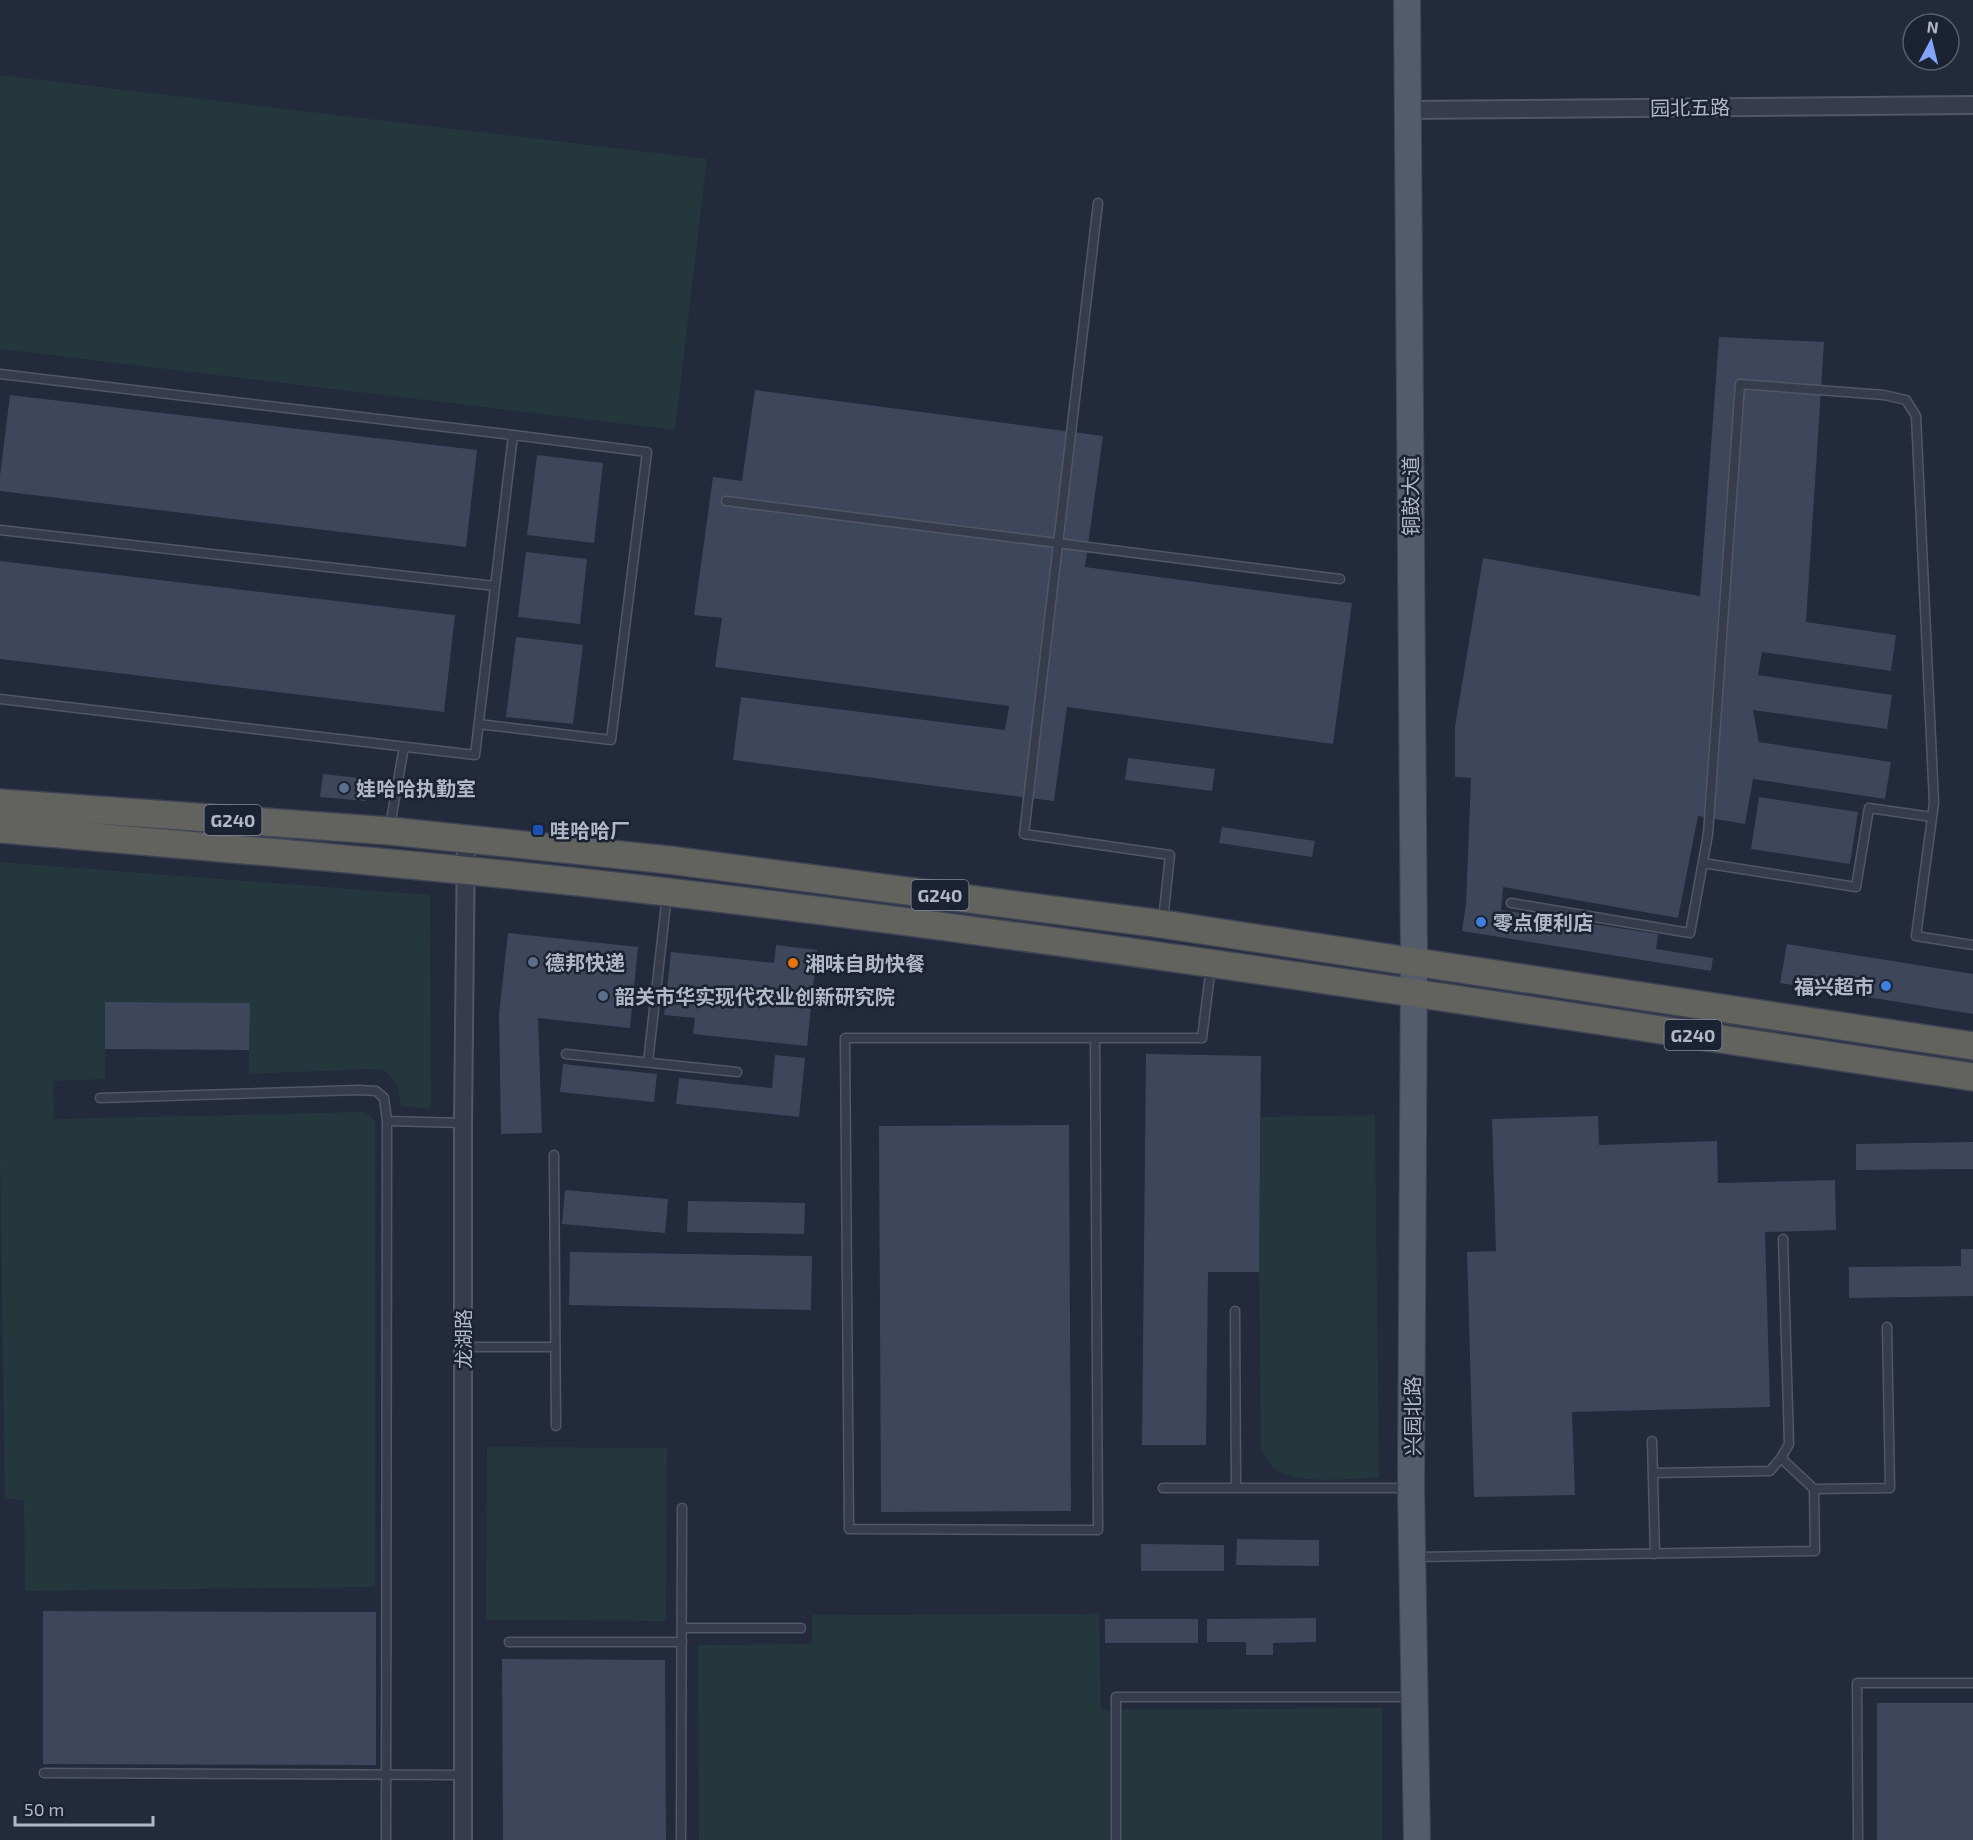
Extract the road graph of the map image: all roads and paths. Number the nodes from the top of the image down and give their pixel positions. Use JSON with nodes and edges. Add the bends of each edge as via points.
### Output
{"nodes":[{"id":1,"x":1407,"y":0,"type":"edge"},
{"id":2,"x":1973,"y":105,"type":"edge"},
{"id":3,"x":1407,"y":110,"type":"junction"},
{"id":4,"x":1098,"y":203,"type":"dead end"},
{"id":5,"x":0,"y":374,"type":"edge"},
{"id":6,"x":513,"y":435,"type":"junction"},
{"id":7,"x":726,"y":501,"type":"dead end"},
{"id":8,"x":0,"y":530,"type":"edge"},
{"id":9,"x":1058,"y":543,"type":"junction"},
{"id":10,"x":1340,"y":579,"type":"dead end"},
{"id":11,"x":495,"y":586,"type":"junction"},
{"id":12,"x":0,"y":699,"type":"edge"},
{"id":13,"x":478,"y":724,"type":"junction"},
{"id":14,"x":404,"y":747,"type":"junction"},
{"id":15,"x":0,"y":803,"type":"edge"},
{"id":16,"x":1932,"y":818,"type":"junction"},
{"id":17,"x":0,"y":830,"type":"edge"},
{"id":18,"x":390,"y":831,"type":"junction"},
{"id":19,"x":466,"y":838,"type":"junction"},
{"id":20,"x":1703,"y":863,"type":"junction"},
{"id":21,"x":465,"y":870,"type":"junction"},
{"id":22,"x":667,"y":892,"type":"junction"},
{"id":23,"x":1511,"y":903,"type":"dead end"},
{"id":24,"x":1162,"y":924,"type":"junction"},
{"id":25,"x":1973,"y":945,"type":"edge"},
{"id":26,"x":1211,"y":962,"type":"junction"},
{"id":27,"x":1414,"y":963,"type":"junction"},
{"id":28,"x":1414,"y":993,"type":"junction"},
{"id":29,"x":1095,"y":1038,"type":"junction"},
{"id":30,"x":1973,"y":1046,"type":"edge"},
{"id":31,"x":566,"y":1054,"type":"dead end"},
{"id":32,"x":648,"y":1062,"type":"junction"},
{"id":33,"x":737,"y":1072,"type":"dead end"},
{"id":34,"x":1973,"y":1077,"type":"edge"},
{"id":35,"x":100,"y":1098,"type":"dead end"},
{"id":36,"x":387,"y":1121,"type":"junction"},
{"id":37,"x":463,"y":1124,"type":"junction"},
{"id":38,"x":554,"y":1155,"type":"dead end"},
{"id":39,"x":1783,"y":1239,"type":"dead end"},
{"id":40,"x":1235,"y":1311,"type":"dead end"},
{"id":41,"x":1887,"y":1327,"type":"dead end"},
{"id":42,"x":463,"y":1347,"type":"junction"},
{"id":43,"x":555,"y":1347,"type":"junction"},
{"id":44,"x":556,"y":1426,"type":"dead end"},
{"id":45,"x":1652,"y":1441,"type":"dead end"},
{"id":46,"x":1781,"y":1458,"type":"junction"},
{"id":47,"x":1653,"y":1473,"type":"junction"},
{"id":48,"x":1163,"y":1488,"type":"dead end"},
{"id":49,"x":1236,"y":1488,"type":"junction"},
{"id":50,"x":1411,"y":1488,"type":"junction"},
{"id":51,"x":1814,"y":1489,"type":"junction"},
{"id":52,"x":682,"y":1508,"type":"dead end"},
{"id":53,"x":1655,"y":1554,"type":"junction"},
{"id":54,"x":1413,"y":1557,"type":"junction"},
{"id":55,"x":682,"y":1628,"type":"junction"},
{"id":56,"x":801,"y":1628,"type":"dead end"},
{"id":57,"x":509,"y":1642,"type":"dead end"},
{"id":58,"x":682,"y":1642,"type":"junction"},
{"id":59,"x":1973,"y":1683,"type":"edge"},
{"id":60,"x":1415,"y":1696,"type":"junction"},
{"id":61,"x":44,"y":1773,"type":"dead end"},
{"id":62,"x":386,"y":1775,"type":"junction"},
{"id":63,"x":463,"y":1775,"type":"junction"},
{"id":64,"x":386,"y":1840,"type":"edge"},
{"id":65,"x":463,"y":1840,"type":"edge"},
{"id":66,"x":681,"y":1840,"type":"edge"},
{"id":67,"x":1116,"y":1840,"type":"edge"},
{"id":68,"x":1416,"y":1840,"type":"edge"},
{"id":69,"x":1858,"y":1840,"type":"edge"}],
"edges":[{"from":1,"to":3,"type":"main road","name":"铜鼓大道"},
{"from":2,"to":3,"type":"street","name":"园北五路"},
{"from":3,"to":27,"type":"main road","name":"铜鼓大道"},
{"from":4,"to":9,"type":"lane"},
{"from":5,"to":6,"type":"lane"},
{"from":6,"to":11,"type":"lane"},
{"from":6,"to":13,"type":"lane","via":[[647,452],[646,463],[611,740]]},
{"from":7,"to":9,"type":"lane"},
{"from":8,"to":11,"type":"lane"},
{"from":9,"to":10,"type":"lane"},
{"from":9,"to":24,"type":"lane","via":[[1024,834],[1170,855]]},
{"from":11,"to":13,"type":"lane"},
{"from":12,"to":14,"type":"lane"},
{"from":13,"to":14,"type":"lane","via":[[475,755]]},
{"from":14,"to":18,"type":"lane"},
{"from":15,"to":18,"type":"highway","number":"G240"},
{"from":16,"to":20,"type":"lane","via":[[1869,808],[1856,887]]},
{"from":16,"to":20,"type":"lane","via":[[1916,416],[1906,400],[1884,395],[1740,384]]},
{"from":16,"to":25,"type":"lane","via":[[1916,936]]},
{"from":17,"to":21,"type":"highway","number":"G240"},
{"from":18,"to":19,"type":"highway","number":"G240"},
{"from":19,"to":21,"type":"street","name":"龙湖路"},
{"from":19,"to":24,"type":"highway","number":"G240","via":[[669,860]]},
{"from":20,"to":23,"type":"lane","via":[[1690,933]]},
{"from":21,"to":22,"type":"highway","number":"G240"},
{"from":21,"to":37,"type":"street","name":"龙湖路"},
{"from":22,"to":26,"type":"highway","number":"G240"},
{"from":22,"to":32,"type":"lane"},
{"from":24,"to":27,"type":"highway","number":"G240"},
{"from":26,"to":28,"type":"highway","number":"G240"},
{"from":26,"to":29,"type":"lane","via":[[1202,1038]]},
{"from":27,"to":28,"type":"main road","name":"铜鼓大道"},
{"from":27,"to":30,"type":"highway","number":"G240"},
{"from":28,"to":34,"type":"highway","number":"G240"},
{"from":28,"to":50,"type":"main road","name":"兴园北路"},
{"from":29,"to":29,"type":"lane","via":[[845,1038],[849,1529],[1098,1530]]},
{"from":31,"to":32,"type":"lane"},
{"from":32,"to":33,"type":"lane"},
{"from":35,"to":36,"type":"lane","via":[[368,1090],[384,1098]]},
{"from":36,"to":37,"type":"lane"},
{"from":36,"to":62,"type":"lane"},
{"from":37,"to":42,"type":"street","name":"龙湖路"},
{"from":38,"to":43,"type":"lane"},
{"from":39,"to":46,"type":"lane","via":[[1789,1444]]},
{"from":40,"to":49,"type":"lane"},
{"from":41,"to":51,"type":"lane","via":[[1890,1488]]},
{"from":42,"to":43,"type":"lane"},
{"from":42,"to":63,"type":"street","name":"龙湖路"},
{"from":43,"to":44,"type":"lane"},
{"from":45,"to":47,"type":"lane"},
{"from":46,"to":47,"type":"lane","via":[[1770,1471]]},
{"from":46,"to":51,"type":"lane"},
{"from":47,"to":53,"type":"lane"},
{"from":48,"to":49,"type":"lane"},
{"from":49,"to":50,"type":"lane"},
{"from":50,"to":54,"type":"main road","name":"兴园北路"},
{"from":51,"to":53,"type":"lane","via":[[1815,1551]]},
{"from":52,"to":55,"type":"lane"},
{"from":53,"to":54,"type":"lane"},
{"from":54,"to":60,"type":"main road","name":"兴园北路"},
{"from":55,"to":56,"type":"lane"},
{"from":55,"to":58,"type":"lane"},
{"from":57,"to":58,"type":"lane"},
{"from":58,"to":66,"type":"lane"},
{"from":59,"to":69,"type":"lane","via":[[1857,1683]]},
{"from":60,"to":67,"type":"lane","via":[[1116,1697]]},
{"from":60,"to":68,"type":"main road","name":"兴园北路"},
{"from":61,"to":62,"type":"lane"},
{"from":62,"to":63,"type":"lane"},
{"from":62,"to":64,"type":"lane"},
{"from":63,"to":65,"type":"street","name":"龙湖路"}]}
